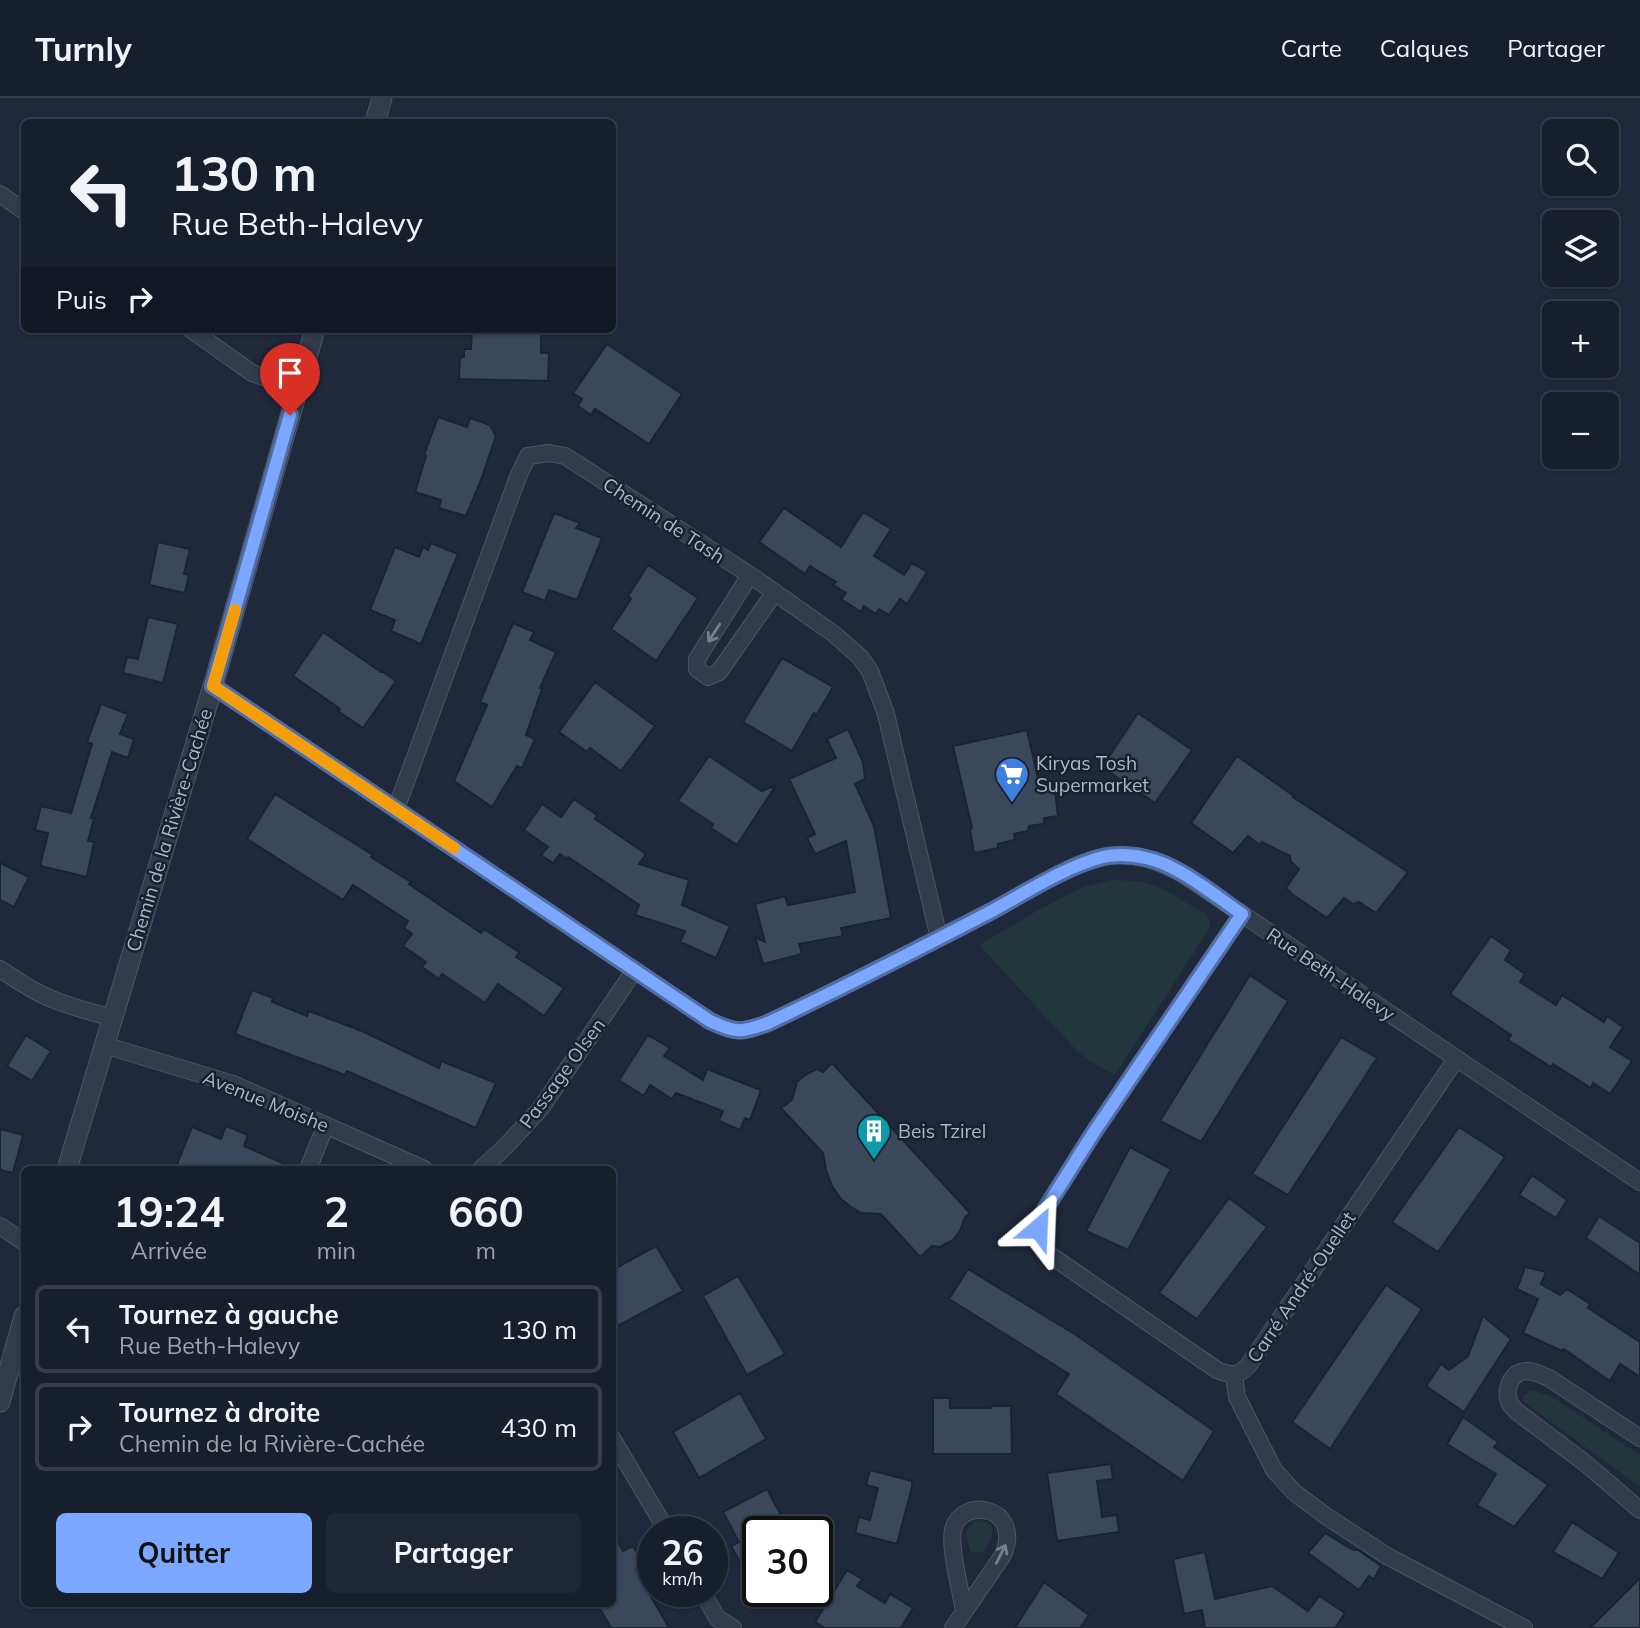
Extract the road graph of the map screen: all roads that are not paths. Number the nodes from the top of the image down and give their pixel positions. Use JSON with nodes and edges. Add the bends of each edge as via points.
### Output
{"nodes":[{"id":1,"x":382,"y":98,"type":"edge"},
{"id":2,"x":376,"y":119,"type":"edge"},
{"id":3,"x":0,"y":194,"type":"edge"},
{"id":4,"x":21,"y":209,"type":"edge"},
{"id":5,"x":196,"y":333,"type":"edge"},
{"id":6,"x":314,"y":333,"type":"edge"},
{"id":7,"x":297,"y":389,"type":"junction"},
{"id":8,"x":750,"y":575,"type":"junction"},
{"id":9,"x":775,"y":592,"type":"junction"},
{"id":10,"x":213,"y":686,"type":"junction"},
{"id":11,"x":396,"y":809,"type":"junction"},
{"id":12,"x":1242,"y":914,"type":"junction"},
{"id":13,"x":939,"y":939,"type":"junction"},
{"id":14,"x":0,"y":969,"type":"edge"},
{"id":15,"x":635,"y":971,"type":"junction"},
{"id":16,"x":112,"y":1018,"type":"junction"},
{"id":17,"x":104,"y":1045,"type":"junction"},
{"id":18,"x":1456,"y":1059,"type":"junction"},
{"id":19,"x":326,"y":1125,"type":"junction"},
{"id":20,"x":68,"y":1166,"type":"edge"},
{"id":21,"x":309,"y":1166,"type":"edge"},
{"id":22,"x":417,"y":1166,"type":"edge"},
{"id":23,"x":484,"y":1166,"type":"edge"},
{"id":24,"x":1640,"y":1182,"type":"edge"},
{"id":25,"x":0,"y":1226,"type":"edge"},
{"id":26,"x":21,"y":1240,"type":"edge"},
{"id":27,"x":21,"y":1327,"type":"edge"},
{"id":28,"x":1234,"y":1376,"type":"junction"},
{"id":29,"x":0,"y":1402,"type":"edge"},
{"id":30,"x":1640,"y":1438,"type":"edge"},
{"id":31,"x":616,"y":1445,"type":"edge"},
{"id":32,"x":1640,"y":1510,"type":"edge"},
{"id":33,"x":658,"y":1516,"type":"edge"},
{"id":34,"x":711,"y":1607,"type":"edge"},
{"id":35,"x":964,"y":1611,"type":"junction"},
{"id":36,"x":733,"y":1628,"type":"edge"},
{"id":37,"x":953,"y":1628,"type":"edge"},
{"id":38,"x":1524,"y":1628,"type":"edge"}],
"edges":[{"from":1,"to":2,"type":"street"},
{"from":3,"to":4,"type":"street"},
{"from":5,"to":7,"type":"street","via":[[252,373]]},
{"from":6,"to":7,"type":"street","name":"Chemin de la Rivière-Cachée"},
{"from":7,"to":10,"type":"street","name":"Chemin de la Rivière-Cachée"},
{"from":8,"to":9,"type":"street","name":"Chemin de Tash"},
{"from":8,"to":9,"type":"street","one_way":true,"via":[[697,659],[697,669],[708,677],[719,672]]},
{"from":8,"to":11,"type":"street","name":"Chemin de Tash","via":[[565,456],[528,456]]},
{"from":9,"to":13,"type":"street","name":"Chemin de Tash","via":[[850,647],[870,670],[886,714]]},
{"from":10,"to":11,"type":"street","name":"Rue Beth-Halevy"},
{"from":10,"to":16,"type":"street","name":"Chemin de la Rivière-Cachée"},
{"from":11,"to":15,"type":"street","name":"Rue Beth-Halevy"},
{"from":12,"to":13,"type":"street","name":"Rue Beth-Halevy","via":[[1158,862],[1105,856],[1075,867]]},
{"from":12,"to":18,"type":"street","name":"Rue Beth-Halevy"},
{"from":12,"to":28,"type":"street","name":"Carré André-Ouellet","via":[[1094,1132],[1039,1219],[1038,1228],[1043,1248],[1050,1255],[1217,1370]]},
{"from":13,"to":15,"type":"street","name":"Rue Beth-Halevy","via":[[751,1030],[727,1029],[710,1021]]},
{"from":14,"to":16,"type":"street","via":[[44,996]]},
{"from":15,"to":23,"type":"street","name":"Passage Olsen","via":[[541,1108]]},
{"from":16,"to":17,"type":"street","name":"Chemin de la Rivière-Cachée"},
{"from":17,"to":19,"type":"street","name":"Avenue Moishe","via":[[233,1084]]},
{"from":17,"to":20,"type":"street","name":"Chemin de la Rivière-Cachée"},
{"from":18,"to":24,"type":"street","name":"Rue Beth-Halevy"},
{"from":18,"to":28,"type":"street","name":"Carré André-Ouellet","via":[[1248,1366]]},
{"from":19,"to":21,"type":"street"},
{"from":19,"to":22,"type":"street","name":"Avenue Moishe"},
{"from":25,"to":26,"type":"street"},
{"from":27,"to":29,"type":"street"},
{"from":28,"to":38,"type":"street","via":[[1237,1396],[1274,1470],[1295,1493],[1387,1556]]},
{"from":30,"to":32,"type":"street","via":[[1536,1372],[1521,1371],[1507,1392],[1516,1410]]},
{"from":31,"to":33,"type":"street"},
{"from":34,"to":36,"type":"street","via":[[717,1618]]},
{"from":35,"to":35,"type":"street","one_way":true,"via":[[1006,1547],[1005,1524],[985,1511],[967,1512],[954,1526],[952,1542]]},
{"from":35,"to":37,"type":"street"}]}
